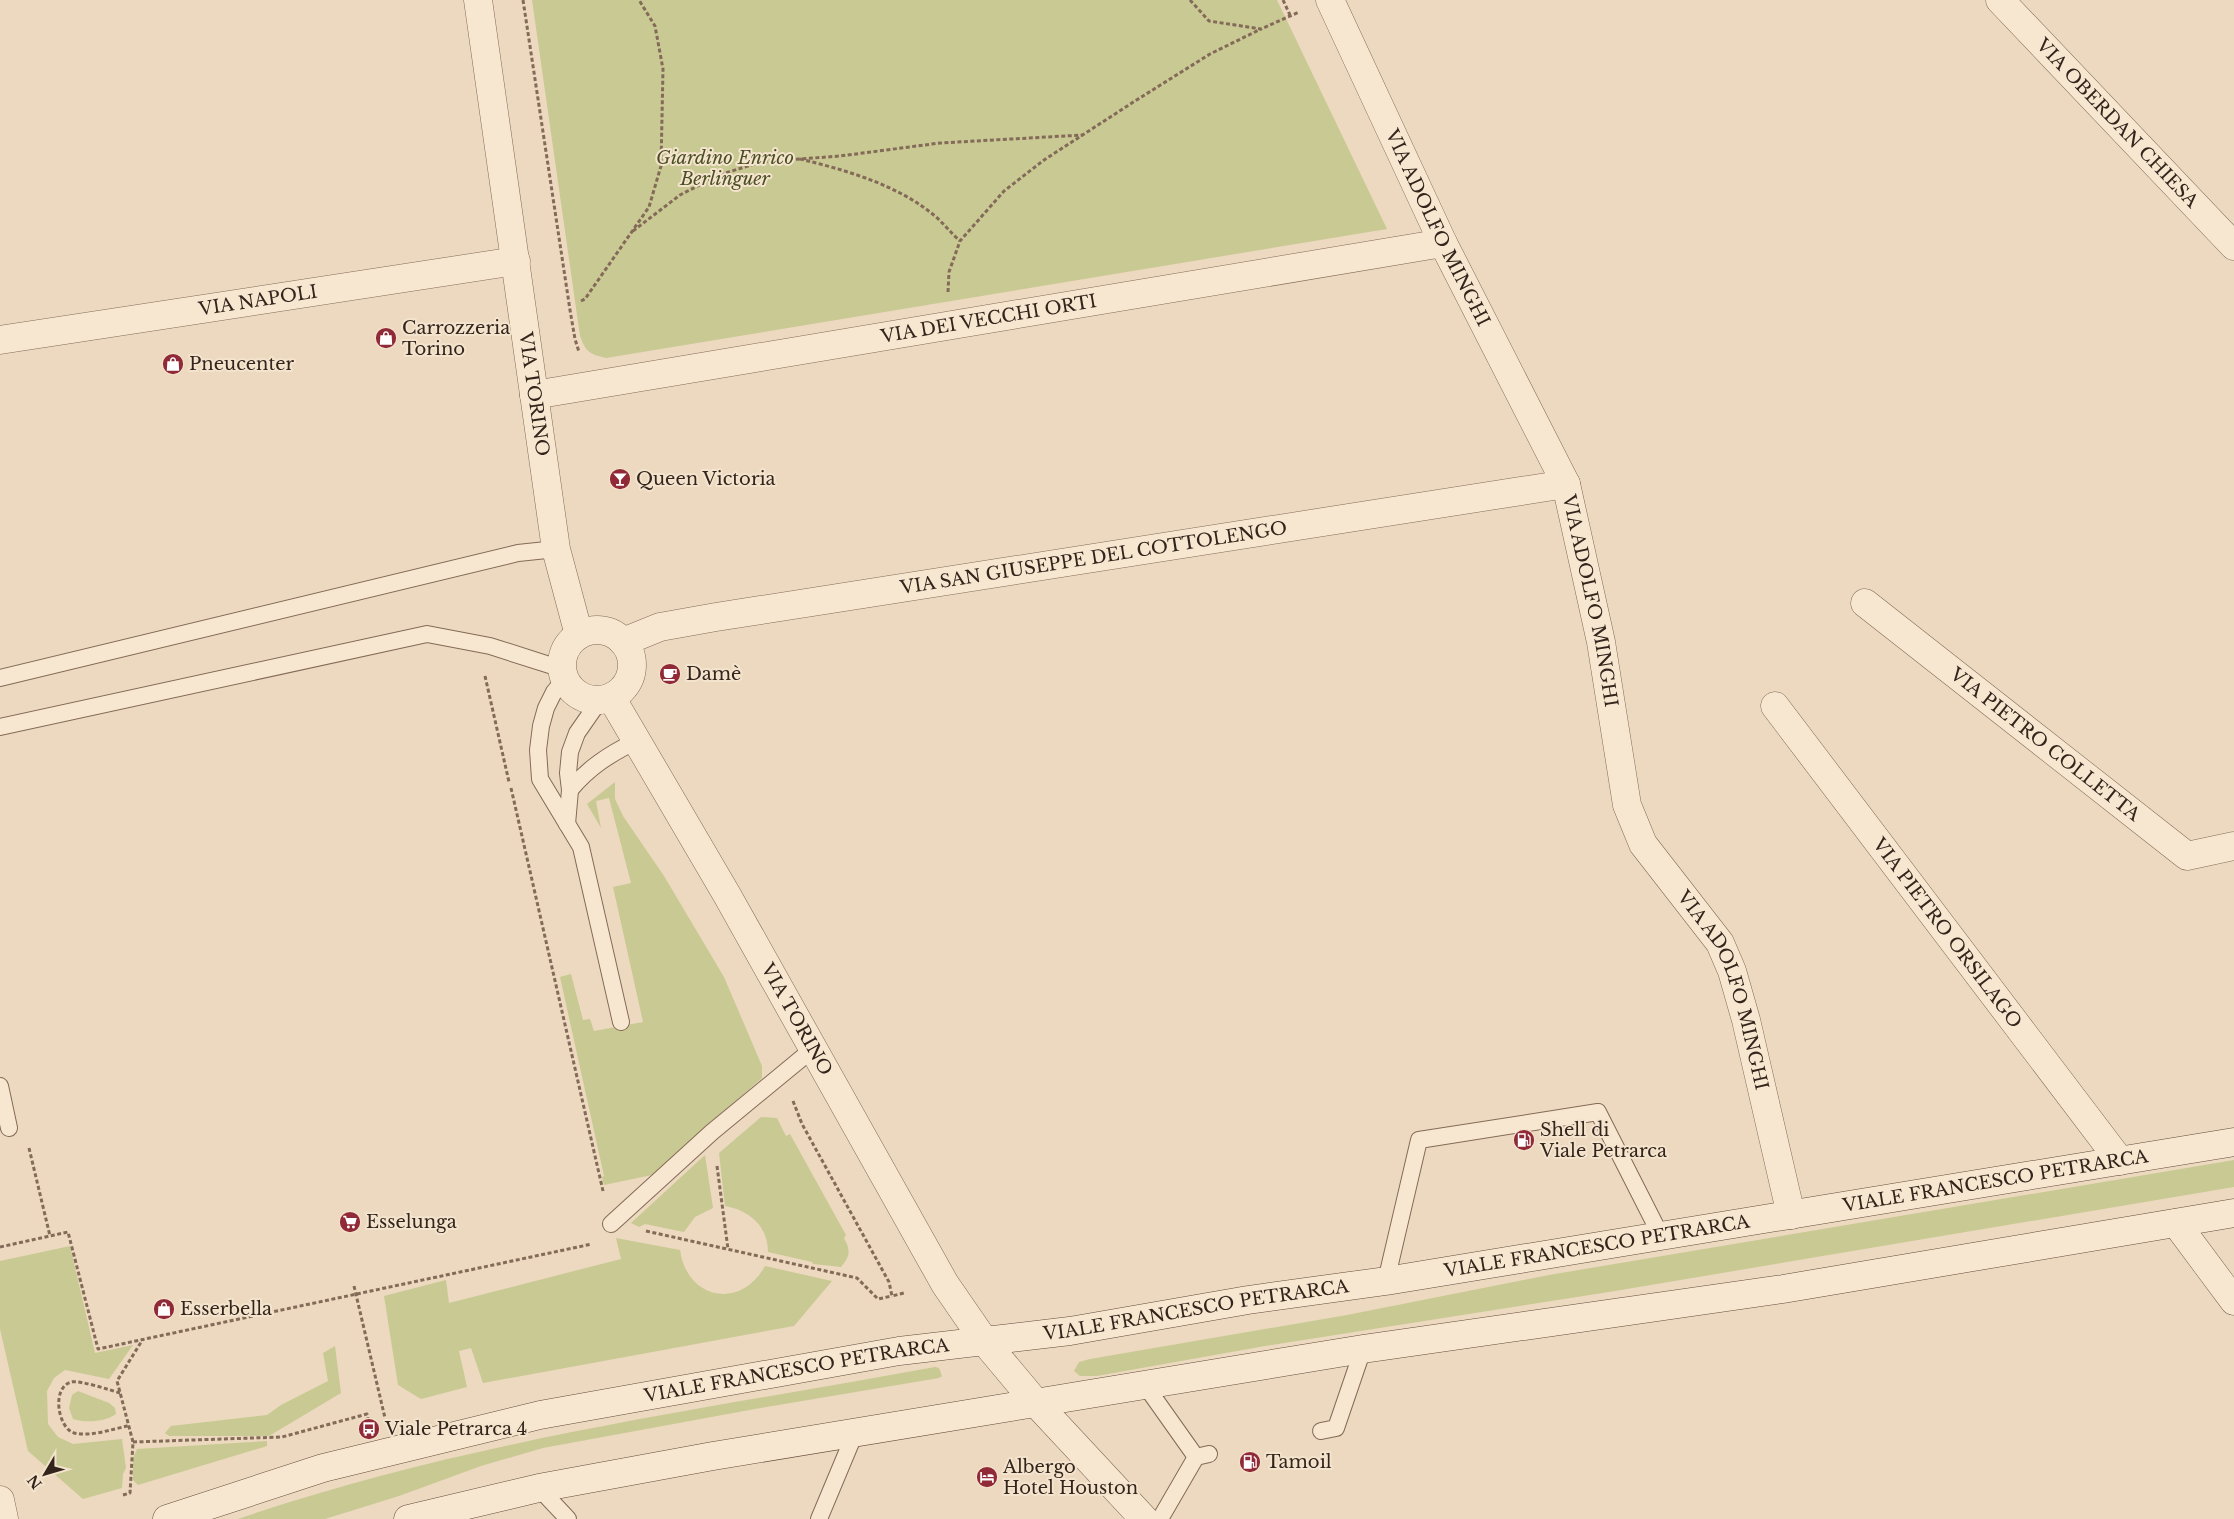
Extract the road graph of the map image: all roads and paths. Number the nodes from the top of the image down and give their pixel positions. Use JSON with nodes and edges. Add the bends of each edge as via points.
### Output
{"nodes":[{"id":1,"x":478,"y":0,"type":"edge"},
{"id":2,"x":523,"y":0,"type":"edge"},
{"id":3,"x":639,"y":0,"type":"edge"},
{"id":4,"x":1190,"y":0,"type":"edge"},
{"id":5,"x":1283,"y":0,"type":"edge"},
{"id":6,"x":1330,"y":0,"type":"edge"},
{"id":7,"x":2000,"y":0,"type":"edge"},
{"id":8,"x":1302,"y":10,"type":"dead end"},
{"id":9,"x":1290,"y":15,"type":"junction"},
{"id":10,"x":1261,"y":29,"type":"junction"},
{"id":11,"x":1083,"y":135,"type":"junction"},
{"id":12,"x":795,"y":158,"type":"junction"},
{"id":13,"x":633,"y":232,"type":"junction"},
{"id":14,"x":960,"y":241,"type":"junction"},
{"id":15,"x":1443,"y":243,"type":"junction"},
{"id":16,"x":2234,"y":246,"type":"edge"},
{"id":17,"x":516,"y":261,"type":"junction"},
{"id":18,"x":581,"y":301,"type":"dead end"},
{"id":19,"x":952,"y":325,"type":"junction"},
{"id":20,"x":0,"y":340,"type":"edge"},
{"id":21,"x":611,"y":382,"type":"junction"},
{"id":22,"x":534,"y":395,"type":"junction"},
{"id":23,"x":1566,"y":484,"type":"junction"},
{"id":24,"x":556,"y":549,"type":"junction"},
{"id":25,"x":1865,"y":602,"type":"dead end"},
{"id":26,"x":579,"y":635,"type":"junction"},
{"id":27,"x":623,"y":642,"type":"junction"},
{"id":28,"x":490,"y":646,"type":"junction"},
{"id":29,"x":564,"y":674,"type":"junction"},
{"id":30,"x":0,"y":678,"type":"edge"},
{"id":31,"x":606,"y":699,"type":"junction"},
{"id":32,"x":1775,"y":706,"type":"dead end"},
{"id":33,"x":0,"y":727,"type":"edge"},
{"id":34,"x":636,"y":741,"type":"junction"},
{"id":35,"x":570,"y":790,"type":"junction"},
{"id":36,"x":567,"y":824,"type":"junction"},
{"id":37,"x":2234,"y":846,"type":"edge"},
{"id":38,"x":621,"y":1022,"type":"dead end"},
{"id":39,"x":814,"y":1048,"type":"junction"},
{"id":40,"x":782,"y":1073,"type":"junction"},
{"id":41,"x":0,"y":1086,"type":"edge"},
{"id":42,"x":9,"y":1128,"type":"dead end"},
{"id":43,"x":712,"y":1132,"type":"junction"},
{"id":44,"x":2234,"y":1142,"type":"edge"},
{"id":45,"x":28,"y":1144,"type":"dead end"},
{"id":46,"x":2120,"y":1161,"type":"junction"},
{"id":47,"x":2234,"y":1212,"type":"edge"},
{"id":48,"x":1790,"y":1215,"type":"junction"},
{"id":49,"x":2176,"y":1223,"type":"junction"},
{"id":50,"x":611,"y":1224,"type":"junction"},
{"id":51,"x":50,"y":1236,"type":"junction"},
{"id":52,"x":1660,"y":1236,"type":"junction"},
{"id":53,"x":0,"y":1248,"type":"edge"},
{"id":54,"x":728,"y":1249,"type":"junction"},
{"id":55,"x":1386,"y":1282,"type":"junction"},
{"id":56,"x":354,"y":1286,"type":"dead end"},
{"id":57,"x":904,"y":1293,"type":"dead end"},
{"id":58,"x":357,"y":1295,"type":"junction"},
{"id":59,"x":892,"y":1296,"type":"junction"},
{"id":60,"x":2234,"y":1302,"type":"edge"},
{"id":61,"x":143,"y":1339,"type":"junction"},
{"id":62,"x":984,"y":1342,"type":"junction"},
{"id":63,"x":1363,"y":1349,"type":"junction"},
{"id":64,"x":1144,"y":1385,"type":"junction"},
{"id":65,"x":120,"y":1393,"type":"junction"},
{"id":66,"x":1036,"y":1403,"type":"junction"},
{"id":67,"x":386,"y":1421,"type":"dead end"},
{"id":68,"x":370,"y":1425,"type":"dead end"},
{"id":69,"x":128,"y":1426,"type":"junction"},
{"id":70,"x":1321,"y":1431,"type":"dead end"},
{"id":71,"x":855,"y":1433,"type":"junction"},
{"id":72,"x":132,"y":1442,"type":"junction"},
{"id":73,"x":539,"y":1488,"type":"junction"},
{"id":74,"x":123,"y":1495,"type":"dead end"},
{"id":75,"x":0,"y":1500,"type":"edge"},
{"id":76,"x":450,"y":1514,"type":"edge"},
{"id":77,"x":4,"y":1519,"type":"edge"},
{"id":78,"x":167,"y":1519,"type":"edge"},
{"id":79,"x":408,"y":1519,"type":"edge"},
{"id":80,"x":568,"y":1519,"type":"edge"},
{"id":81,"x":818,"y":1519,"type":"edge"},
{"id":82,"x":1144,"y":1519,"type":"edge"},
{"id":83,"x":1160,"y":1519,"type":"edge"}],
"edges":[{"from":1,"to":17,"type":"street","name":"VIA TORINO"},
{"from":2,"to":21,"type":"path","via":[[575,339],[579,352],[588,361],[608,365]]},
{"from":3,"to":13,"type":"path","via":[[655,26],[663,69],[663,111],[661,166],[649,207]]},
{"from":4,"to":10,"type":"path","via":[[1209,21]]},
{"from":5,"to":9,"type":"path"},
{"from":6,"to":15,"type":"street","name":"VIA ADOLFO MINGHI"},
{"from":7,"to":16,"type":"street","name":"VIA OBERDAN CHIESA"},
{"from":8,"to":9,"type":"path"},
{"from":9,"to":10,"type":"path"},
{"from":10,"to":11,"type":"path","via":[[1210,54]]},
{"from":11,"to":12,"type":"path","via":[[940,143],[840,156]]},
{"from":11,"to":14,"type":"path","via":[[1004,191]]},
{"from":12,"to":13,"type":"path","via":[[761,162],[719,174],[680,195]]},
{"from":12,"to":14,"type":"path","via":[[846,170],[903,195],[934,215]]},
{"from":13,"to":18,"type":"path"},
{"from":14,"to":19,"type":"path","via":[[949,272],[947,301]]},
{"from":15,"to":19,"type":"street","name":"VIA DEI VECCHI ORTI"},
{"from":15,"to":23,"type":"street","name":"VIA ADOLFO MINGHI"},
{"from":17,"to":20,"type":"street","name":"VIA NAPOLI"},
{"from":17,"to":22,"type":"street","name":"VIA TORINO"},
{"from":19,"to":21,"type":"street","name":"VIA DEI VECCHI ORTI"},
{"from":21,"to":22,"type":"street","name":"VIA DEI VECCHI ORTI"},
{"from":22,"to":24,"type":"street","name":"VIA TORINO"},
{"from":23,"to":27,"type":"street","name":"VIA SAN GIUSEPPE DEL COTTOLENGO","via":[[716,617],[660,627]]},
{"from":23,"to":48,"type":"street","name":"VIA ADOLFO MINGHI","via":[[1600,642],[1627,805],[1643,844],[1720,942],[1732,971]]},
{"from":24,"to":26,"type":"street","name":"VIA TORINO"},
{"from":24,"to":30,"type":"lane","via":[[518,553]]},
{"from":25,"to":37,"type":"street","name":"VIA PIETRO COLLETTA","via":[[2187,856]]},
{"from":26,"to":27,"type":"street","via":[[602,631]]},
{"from":26,"to":29,"type":"street","via":[[566,649]]},
{"from":27,"to":31,"type":"street","via":[[632,662],[631,672],[620,691]]},
{"from":28,"to":29,"type":"lane"},
{"from":28,"to":33,"type":"lane","via":[[427,634]]},
{"from":28,"to":50,"type":"path","via":[[484,672]]},
{"from":29,"to":31,"type":"street","via":[[579,695]]},
{"from":29,"to":36,"type":"lane","via":[[546,708],[538,750],[540,779]]},
{"from":31,"to":34,"type":"street","name":"VIA TORINO"},
{"from":31,"to":35,"type":"lane","via":[[576,733],[570,752]]},
{"from":32,"to":46,"type":"street","name":"VIA PIETRO ORSILAGO"},
{"from":34,"to":35,"type":"lane","via":[[612,752],[584,772]]},
{"from":34,"to":39,"type":"street","name":"VIA TORINO"},
{"from":35,"to":36,"type":"lane"},
{"from":36,"to":38,"type":"lane","via":[[581,847]]},
{"from":39,"to":40,"type":"lane"},
{"from":39,"to":62,"type":"street","name":"VIA TORINO","via":[[945,1284]]},
{"from":40,"to":43,"type":"lane"},
{"from":40,"to":59,"type":"path","via":[[802,1124],[889,1282]]},
{"from":41,"to":42,"type":"lane"},
{"from":43,"to":50,"type":"lane"},
{"from":43,"to":54,"type":"path"},
{"from":44,"to":46,"type":"street","name":"VIALE FRANCESCO PETRARCA"},
{"from":45,"to":51,"type":"path"},
{"from":46,"to":48,"type":"street","name":"VIALE FRANCESCO PETRARCA"},
{"from":47,"to":49,"type":"street"},
{"from":48,"to":52,"type":"street","name":"VIALE FRANCESCO PETRARCA"},
{"from":49,"to":60,"type":"street"},
{"from":49,"to":63,"type":"street","via":[[1783,1289]]},
{"from":50,"to":54,"type":"path"},
{"from":50,"to":58,"type":"path","via":[[600,1242]]},
{"from":51,"to":53,"type":"path"},
{"from":51,"to":61,"type":"path","via":[[68,1232],[98,1348]]},
{"from":52,"to":55,"type":"street","name":"VIALE FRANCESCO PETRARCA"},
{"from":52,"to":55,"type":"lane","via":[[1598,1112],[1419,1140]]},
{"from":54,"to":59,"type":"path","via":[[857,1278],[878,1298]]},
{"from":55,"to":62,"type":"street","name":"VIALE FRANCESCO PETRARCA","via":[[1248,1300],[1070,1332]]},
{"from":56,"to":58,"type":"path"},
{"from":57,"to":59,"type":"path"},
{"from":58,"to":61,"type":"path"},
{"from":58,"to":67,"type":"path"},
{"from":61,"to":65,"type":"path","via":[[117,1380]]},
{"from":62,"to":66,"type":"street","name":"VIA TORINO"},
{"from":62,"to":78,"type":"street","name":"VIALE FRANCESCO PETRARCA","via":[[899,1351],[540,1416],[323,1468]]},
{"from":63,"to":64,"type":"street"},
{"from":63,"to":70,"type":"lane","via":[[1336,1428]]},
{"from":64,"to":66,"type":"street"},
{"from":64,"to":83,"type":"lane","via":[[1203,1456]]},
{"from":65,"to":69,"type":"path"},
{"from":65,"to":69,"type":"path","via":[[73,1381],[63,1386],[59,1393],[60,1414],[67,1429],[74,1433]]},
{"from":66,"to":71,"type":"street"},
{"from":66,"to":82,"type":"street","name":"VIA TORINO"},
{"from":68,"to":72,"type":"path","via":[[367,1414],[282,1437]]},
{"from":69,"to":72,"type":"path"},
{"from":71,"to":73,"type":"street"},
{"from":71,"to":81,"type":"lane"},
{"from":72,"to":74,"type":"path","via":[[130,1493]]},
{"from":73,"to":76,"type":"street"},
{"from":73,"to":80,"type":"lane"},
{"from":75,"to":77,"type":"street"},
{"from":76,"to":79,"type":"street"}]}
